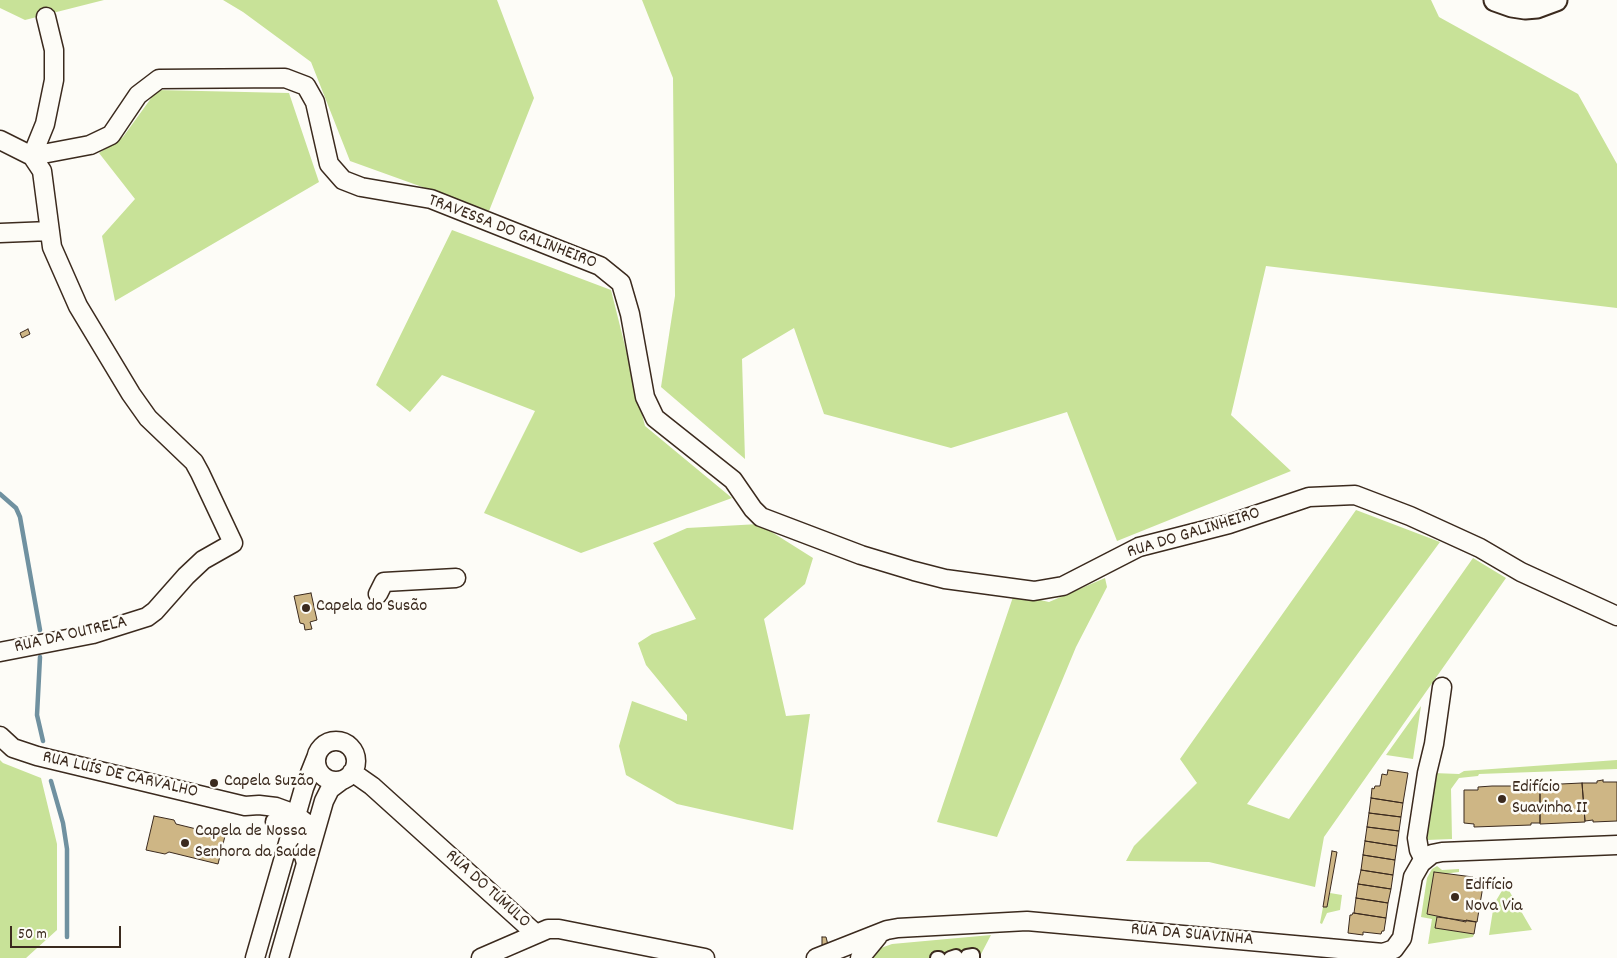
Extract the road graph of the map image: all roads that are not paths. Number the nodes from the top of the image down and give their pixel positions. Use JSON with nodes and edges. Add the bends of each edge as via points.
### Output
{"nodes":[{"id":1,"x":1495,"y":0,"type":"edge"},
{"id":2,"x":1556,"y":0,"type":"edge"},
{"id":3,"x":46,"y":17,"type":"dead end"},
{"id":4,"x":0,"y":140,"type":"edge"},
{"id":5,"x":32,"y":156,"type":"junction"},
{"id":6,"x":50,"y":231,"type":"junction"},
{"id":7,"x":0,"y":232,"type":"edge"},
{"id":8,"x":761,"y":517,"type":"joint"},
{"id":9,"x":456,"y":578,"type":"dead end"},
{"id":10,"x":378,"y":594,"type":"dead end"},
{"id":11,"x":1617,"y":616,"type":"edge"},
{"id":12,"x":0,"y":652,"type":"edge"},
{"id":13,"x":1442,"y":687,"type":"dead end"},
{"id":14,"x":0,"y":736,"type":"edge"},
{"id":15,"x":316,"y":758,"type":"junction"},
{"id":16,"x":342,"y":780,"type":"junction"},
{"id":17,"x":302,"y":797,"type":"junction"},
{"id":18,"x":276,"y":814,"type":"junction"},
{"id":19,"x":296,"y":825,"type":"junction"},
{"id":20,"x":1617,"y":844,"type":"edge"},
{"id":21,"x":1424,"y":860,"type":"junction"},
{"id":22,"x":306,"y":863,"type":"junction"},
{"id":23,"x":536,"y":934,"type":"junction"},
{"id":24,"x":880,"y":934,"type":"junction"},
{"id":25,"x":840,"y":952,"type":"edge"},
{"id":26,"x":255,"y":958,"type":"edge"},
{"id":27,"x":279,"y":958,"type":"edge"},
{"id":28,"x":481,"y":958,"type":"edge"},
{"id":29,"x":705,"y":958,"type":"edge"},
{"id":30,"x":816,"y":958,"type":"edge"},
{"id":31,"x":860,"y":958,"type":"edge"},
{"id":32,"x":950,"y":958,"type":"edge"},
{"id":33,"x":956,"y":958,"type":"edge"},
{"id":34,"x":966,"y":958,"type":"edge"},
{"id":35,"x":973,"y":958,"type":"edge"}],
"edges":[{"from":1,"to":2,"type":"street","via":[[1525,8]]},
{"from":3,"to":5,"type":"street","via":[[54,50],[54,80],[45,124]]},
{"from":4,"to":5,"type":"street"},
{"from":5,"to":6,"type":"street","via":[[42,171]]},
{"from":5,"to":8,"type":"street","name":"TRAVESSA DO GALINHEIRO","via":[[90,145],[112,135],[138,95],[159,79],[285,78],[306,86],[315,102],[329,164],[343,180],[361,187],[431,199],[600,266],[621,283],[645,397],[655,418],[732,480]]},
{"from":6,"to":7,"type":"street"},
{"from":6,"to":12,"type":"street","name":"RUA DA OUTRELA","via":[[52,247],[78,306],[148,418],[194,462],[233,543],[203,560],[147,617],[93,634]]},
{"from":8,"to":11,"type":"street","name":"RUA DO GALINHEIRO","via":[[861,555],[914,571],[945,579],[1034,592],[1062,586],[1140,547],[1229,524],[1309,498],[1355,495],[1480,548],[1520,572]]},
{"from":9,"to":10,"type":"street","via":[[384,582]]},
{"from":13,"to":21,"type":"street","via":[[1417,838]]},
{"from":14,"to":18,"type":"street","name":"RUA LUÍS DE CARVALHO","via":[[13,748],[37,756],[244,806],[257,814]]},
{"from":15,"to":16,"type":"street","via":[[316,765],[323,776]]},
{"from":15,"to":16,"type":"street","via":[[327,743],[340,741],[351,747],[356,760]]},
{"from":15,"to":17,"type":"street"},
{"from":16,"to":19,"type":"street","via":[[323,793],[312,816]]},
{"from":16,"to":22,"type":"street","via":[[324,801]]},
{"from":16,"to":23,"type":"street","name":"RUA DO TÚMULO","via":[[372,786]]},
{"from":17,"to":18,"type":"street"},
{"from":17,"to":19,"type":"street"},
{"from":18,"to":19,"type":"street","name":"RUA LUÍS DE CARVALHO"},
{"from":18,"to":19,"type":"street","name":"RUA LUÍS DE CARVALHO","via":[[284,828]]},
{"from":19,"to":22,"type":"street","via":[[307,830],[302,849]]},
{"from":19,"to":26,"type":"street"},
{"from":20,"to":21,"type":"street","via":[[1442,852]]},
{"from":21,"to":24,"type":"street","name":"RUA DA SUAVINHA","via":[[1413,877],[1402,938],[1394,949],[1383,953],[1026,921],[898,928]]},
{"from":22,"to":27,"type":"street"},
{"from":23,"to":28,"type":"street"},
{"from":23,"to":29,"type":"street","name":"RUA DO TÚMULO","via":[[559,929]]},
{"from":24,"to":25,"type":"street","name":"RUA DA SUAVINHA"},
{"from":24,"to":31,"type":"street"},
{"from":25,"to":30,"type":"street","name":"RUA DA SUAVINHA"},
{"from":32,"to":33,"type":"street"},
{"from":34,"to":35,"type":"street","via":[[973,955]]}]}
